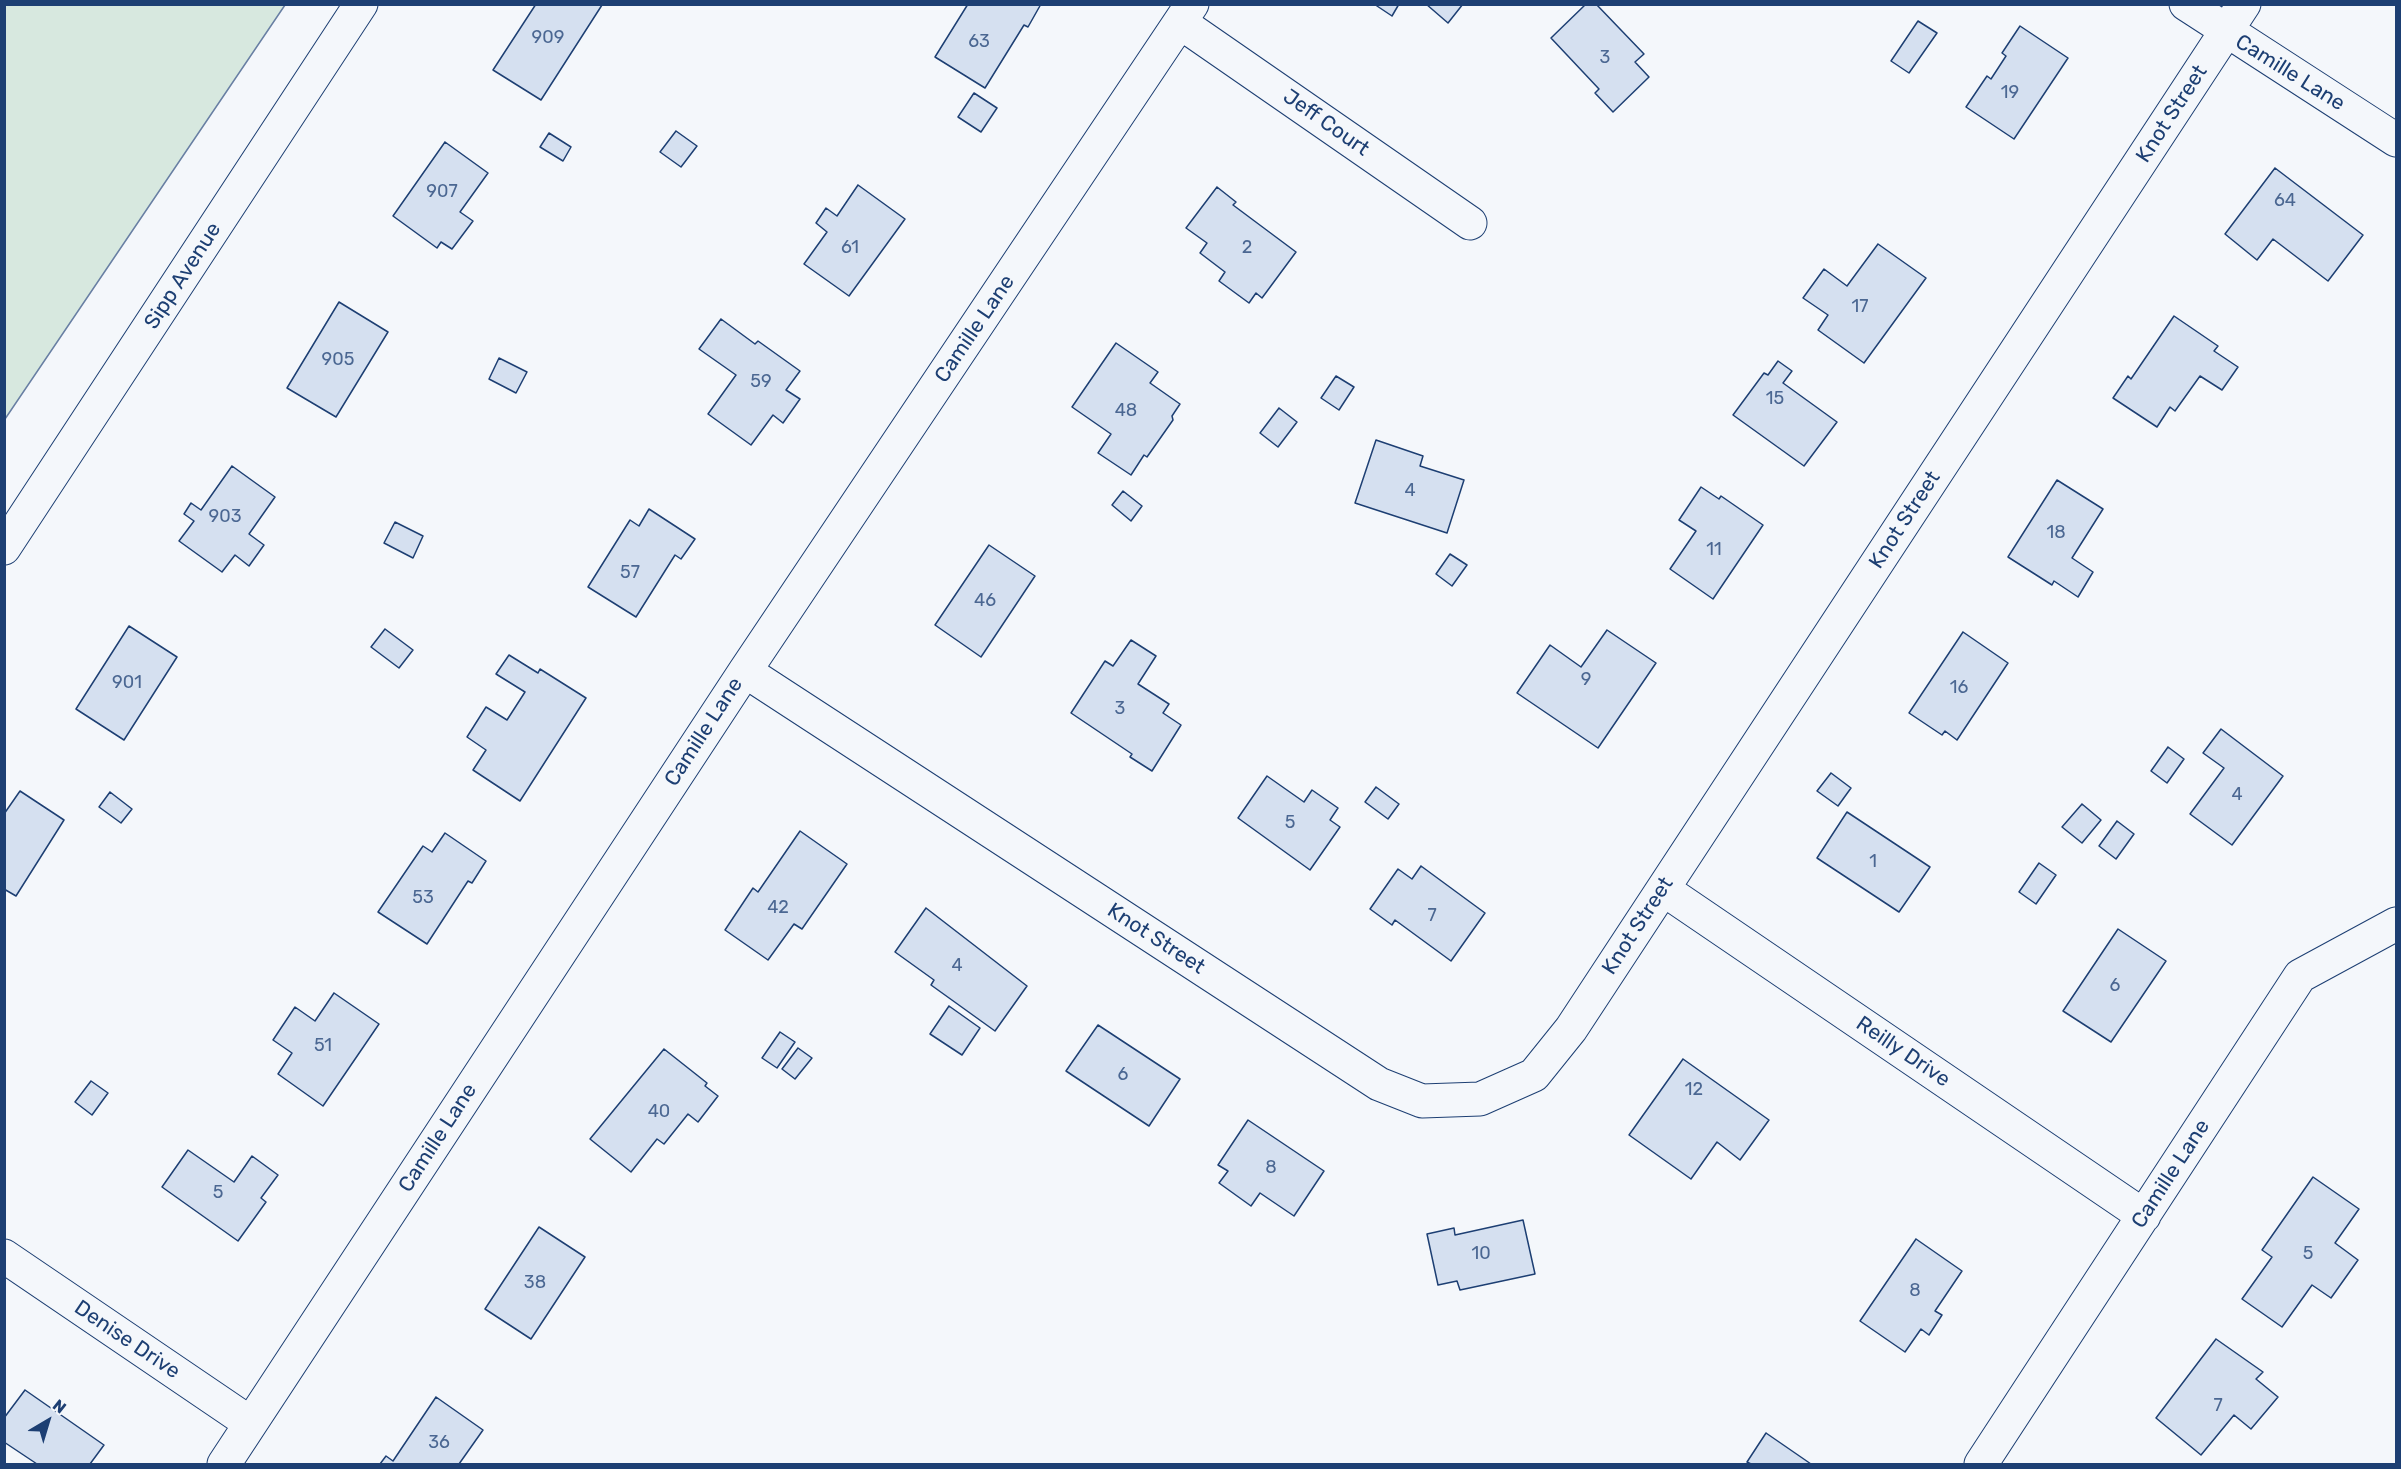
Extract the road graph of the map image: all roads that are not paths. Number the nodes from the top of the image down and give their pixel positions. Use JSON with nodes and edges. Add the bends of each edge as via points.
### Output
{"nodes":[{"id":1,"x":361,"y":4,"type":"edge"},
{"id":2,"x":2186,"y":4,"type":"edge"},
{"id":3,"x":2244,"y":4,"type":"edge"},
{"id":4,"x":1187,"y":14,"type":"edge"},
{"id":5,"x":2226,"y":32,"type":"junction"},
{"id":6,"x":2397,"y":140,"type":"edge"},
{"id":7,"x":1470,"y":223,"type":"dead end"},
{"id":8,"x":4,"y":548,"type":"edge"},
{"id":9,"x":745,"y":671,"type":"junction"},
{"id":10,"x":1663,"y":889,"type":"junction"},
{"id":11,"x":2397,"y":924,"type":"edge"},
{"id":12,"x":2144,"y":1216,"type":"junction"},
{"id":13,"x":4,"y":1256,"type":"edge"},
{"id":14,"x":250,"y":1424,"type":"junction"},
{"id":15,"x":224,"y":1464,"type":"edge"},
{"id":16,"x":1982,"y":1464,"type":"edge"}],
"edges":[{"from":1,"to":8,"type":"street","name":"Sipp Avenue"},
{"from":2,"to":5,"type":"street","name":"Camille Lane"},
{"from":3,"to":5,"type":"street","name":"Knot Street"},
{"from":4,"to":7,"type":"street","name":"Jeff Court"},
{"from":4,"to":9,"type":"street","name":"Camille Lane"},
{"from":5,"to":6,"type":"street","name":"Camille Lane"},
{"from":5,"to":10,"type":"street","name":"Knot Street"},
{"from":9,"to":10,"type":"street","name":"Knot Street","via":[[1379,1084],[1422,1101],[1480,1099],[1534,1075],[1571,1029]]},
{"from":9,"to":14,"type":"street","name":"Camille Lane"},
{"from":10,"to":12,"type":"street","name":"Reilly Drive"},
{"from":11,"to":12,"type":"street","name":"Camille Lane","via":[[2300,976]]},
{"from":12,"to":16,"type":"street","name":"Camille Lane"},
{"from":13,"to":14,"type":"street","name":"Denise Drive"},
{"from":14,"to":15,"type":"street","name":"Camille Lane"}]}
